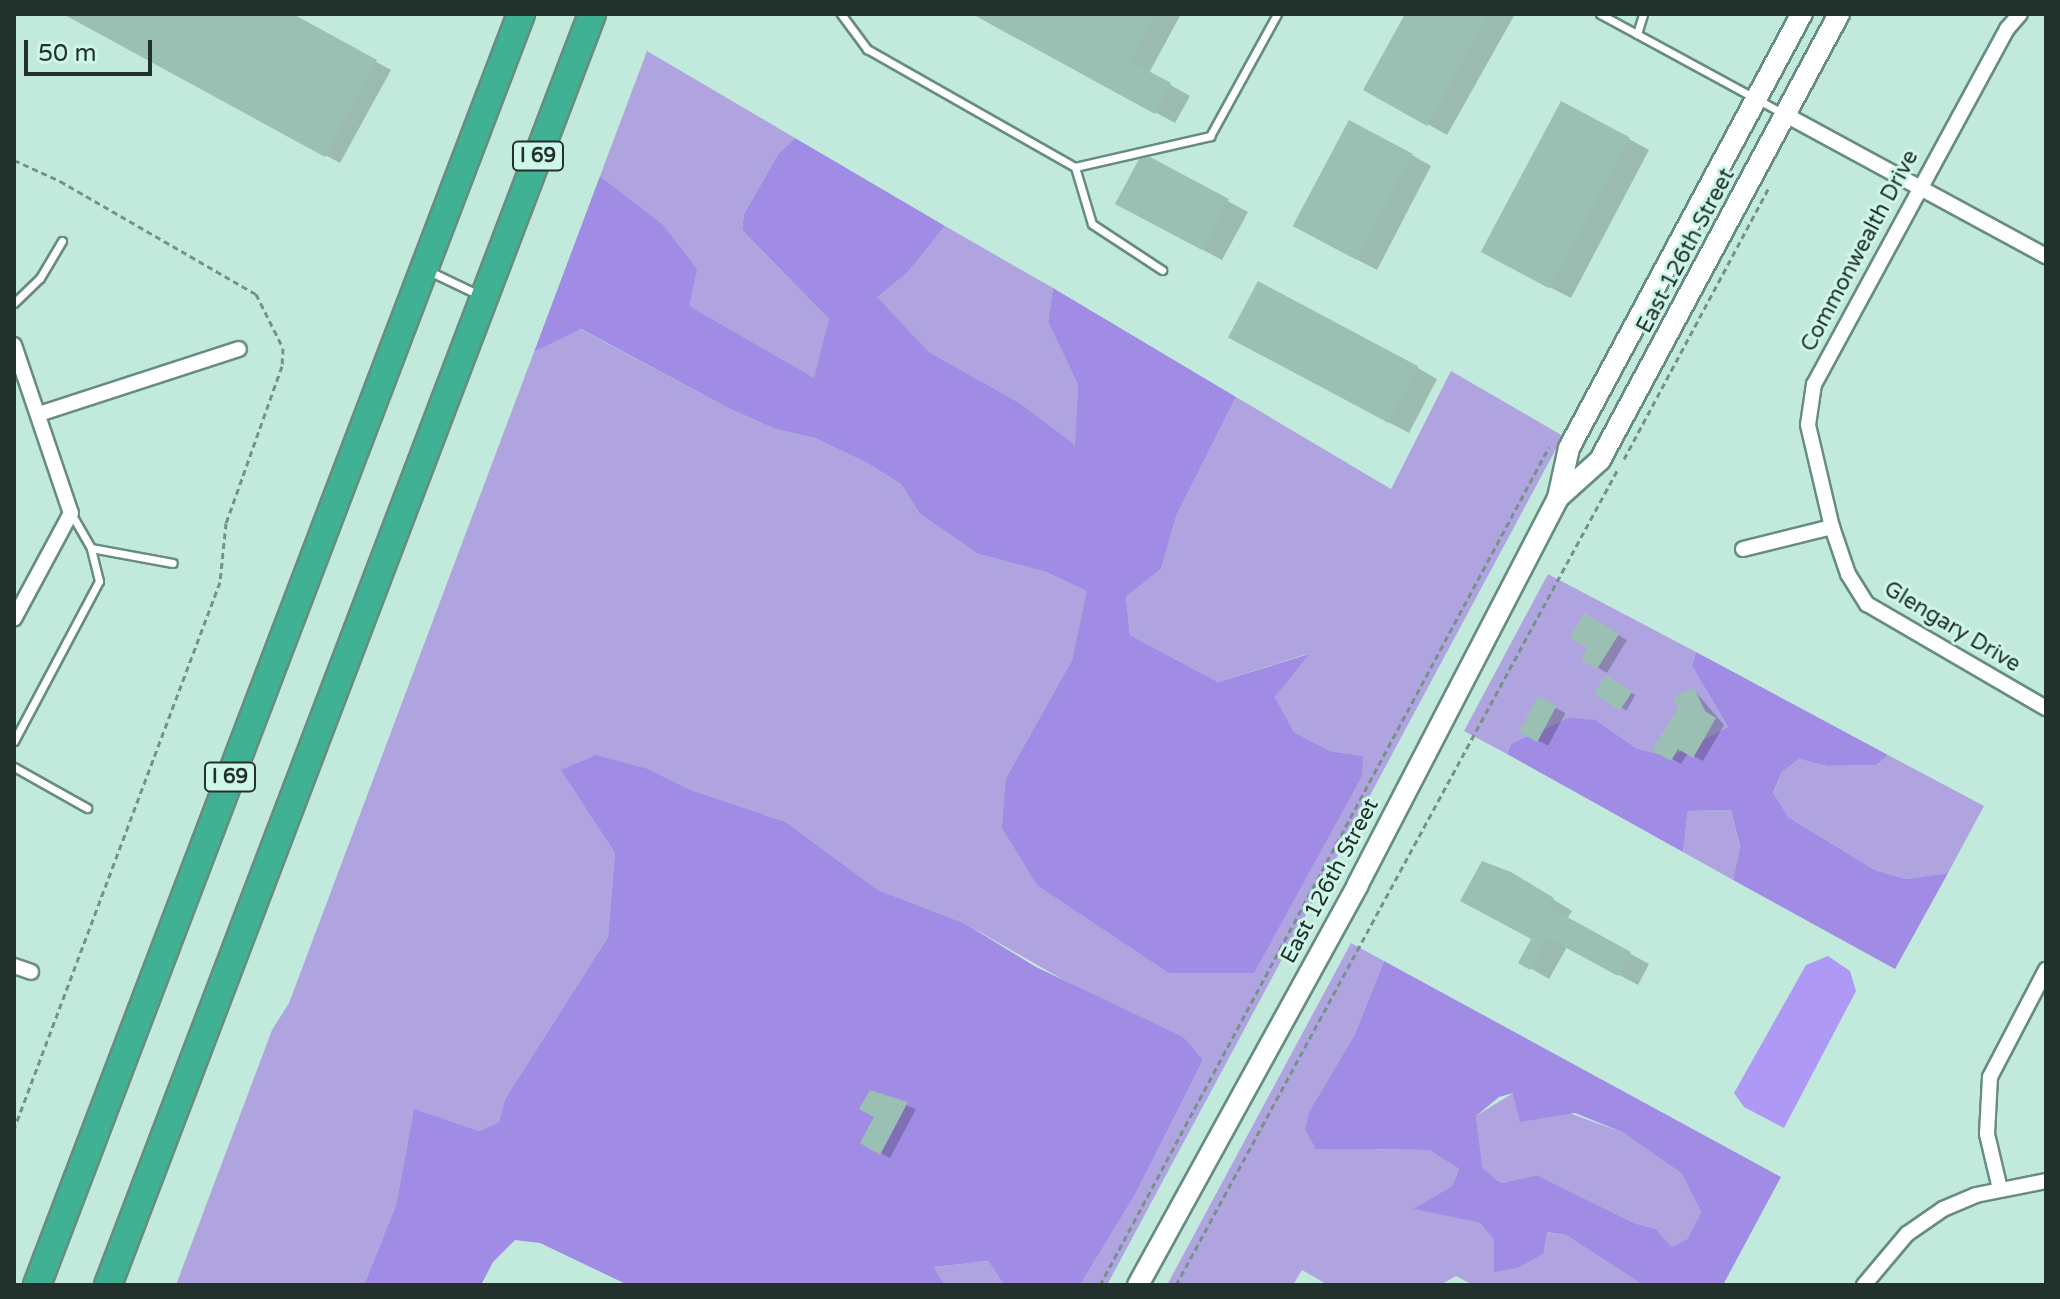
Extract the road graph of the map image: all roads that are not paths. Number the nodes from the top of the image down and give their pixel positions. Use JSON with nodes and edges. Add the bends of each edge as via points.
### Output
{"nodes":[{"id":1,"x":521,"y":14,"type":"edge"},
{"id":2,"x":592,"y":14,"type":"edge"},
{"id":3,"x":841,"y":14,"type":"edge"},
{"id":4,"x":1277,"y":14,"type":"edge"},
{"id":5,"x":1600,"y":14,"type":"edge"},
{"id":6,"x":1643,"y":14,"type":"edge"},
{"id":7,"x":1802,"y":14,"type":"edge"},
{"id":8,"x":1839,"y":14,"type":"edge"},
{"id":9,"x":2020,"y":14,"type":"edge"},
{"id":10,"x":1637,"y":34,"type":"junction"},
{"id":11,"x":1756,"y":99,"type":"junction"},
{"id":12,"x":1786,"y":115,"type":"junction"},
{"id":13,"x":1075,"y":167,"type":"junction"},
{"id":14,"x":1919,"y":187,"type":"junction"},
{"id":15,"x":62,"y":241,"type":"dead end"},
{"id":16,"x":2046,"y":256,"type":"edge"},
{"id":17,"x":424,"y":269,"type":"junction"},
{"id":18,"x":1162,"y":270,"type":"dead end"},
{"id":19,"x":484,"y":298,"type":"junction"},
{"id":20,"x":14,"y":303,"type":"edge"},
{"id":21,"x":14,"y":345,"type":"edge"},
{"id":22,"x":239,"y":349,"type":"dead end"},
{"id":23,"x":39,"y":414,"type":"junction"},
{"id":24,"x":1558,"y":498,"type":"junction"},
{"id":25,"x":71,"y":513,"type":"junction"},
{"id":26,"x":1832,"y":527,"type":"junction"},
{"id":27,"x":91,"y":548,"type":"junction"},
{"id":28,"x":1743,"y":549,"type":"dead end"},
{"id":29,"x":173,"y":563,"type":"dead end"},
{"id":30,"x":14,"y":619,"type":"edge"},
{"id":31,"x":2046,"y":708,"type":"edge"},
{"id":32,"x":14,"y":741,"type":"edge"},
{"id":33,"x":14,"y":767,"type":"edge"},
{"id":34,"x":87,"y":808,"type":"dead end"},
{"id":35,"x":14,"y":966,"type":"edge"},
{"id":36,"x":2046,"y":970,"type":"edge"},
{"id":37,"x":31,"y":972,"type":"dead end"},
{"id":38,"x":2046,"y":1181,"type":"edge"},
{"id":39,"x":2000,"y":1189,"type":"junction"},
{"id":40,"x":37,"y":1285,"type":"edge"},
{"id":41,"x":108,"y":1285,"type":"edge"},
{"id":42,"x":1138,"y":1285,"type":"edge"},
{"id":43,"x":1864,"y":1285,"type":"edge"}],
"edges":[{"from":1,"to":17,"type":"highway","number":"I 69"},
{"from":2,"to":19,"type":"highway","number":"I 69"},
{"from":3,"to":13,"type":"lane","via":[[867,49]]},
{"from":4,"to":13,"type":"lane","via":[[1210,136]]},
{"from":5,"to":10,"type":"lane"},
{"from":6,"to":10,"type":"lane"},
{"from":7,"to":11,"type":"main road","name":"East 126th Street"},
{"from":8,"to":12,"type":"main road","name":"East 126th Street"},
{"from":9,"to":14,"type":"street","name":"Commonwealth Drive"},
{"from":10,"to":11,"type":"lane"},
{"from":11,"to":12,"type":"lane"},
{"from":11,"to":24,"type":"main road","name":"East 126th Street","via":[[1569,448]]},
{"from":12,"to":14,"type":"street"},
{"from":12,"to":24,"type":"main road","name":"East 126th Street","via":[[1600,460]]},
{"from":13,"to":18,"type":"lane","via":[[1092,224]]},
{"from":14,"to":16,"type":"street"},
{"from":14,"to":26,"type":"street","name":"Commonwealth Drive","via":[[1808,404],[1808,425]]},
{"from":15,"to":20,"type":"lane","via":[[40,278]]},
{"from":17,"to":19,"type":"lane"},
{"from":17,"to":40,"type":"highway","number":"I 69"},
{"from":19,"to":41,"type":"highway","number":"I 69"},
{"from":21,"to":23,"type":"street"},
{"from":22,"to":23,"type":"street"},
{"from":23,"to":25,"type":"street"},
{"from":24,"to":42,"type":"main road","name":"East 126th Street","via":[[1358,884]]},
{"from":25,"to":27,"type":"lane"},
{"from":25,"to":30,"type":"street"},
{"from":26,"to":28,"type":"street"},
{"from":26,"to":31,"type":"street","name":"Glengary Drive","via":[[1848,574],[1867,604]]},
{"from":27,"to":29,"type":"lane"},
{"from":27,"to":32,"type":"lane","via":[[99,581]]},
{"from":33,"to":34,"type":"lane"},
{"from":35,"to":37,"type":"street"},
{"from":36,"to":39,"type":"street","via":[[1989,1085],[1987,1134]]},
{"from":38,"to":39,"type":"street"},
{"from":39,"to":43,"type":"street","via":[[1943,1209],[1907,1234]]}]}
